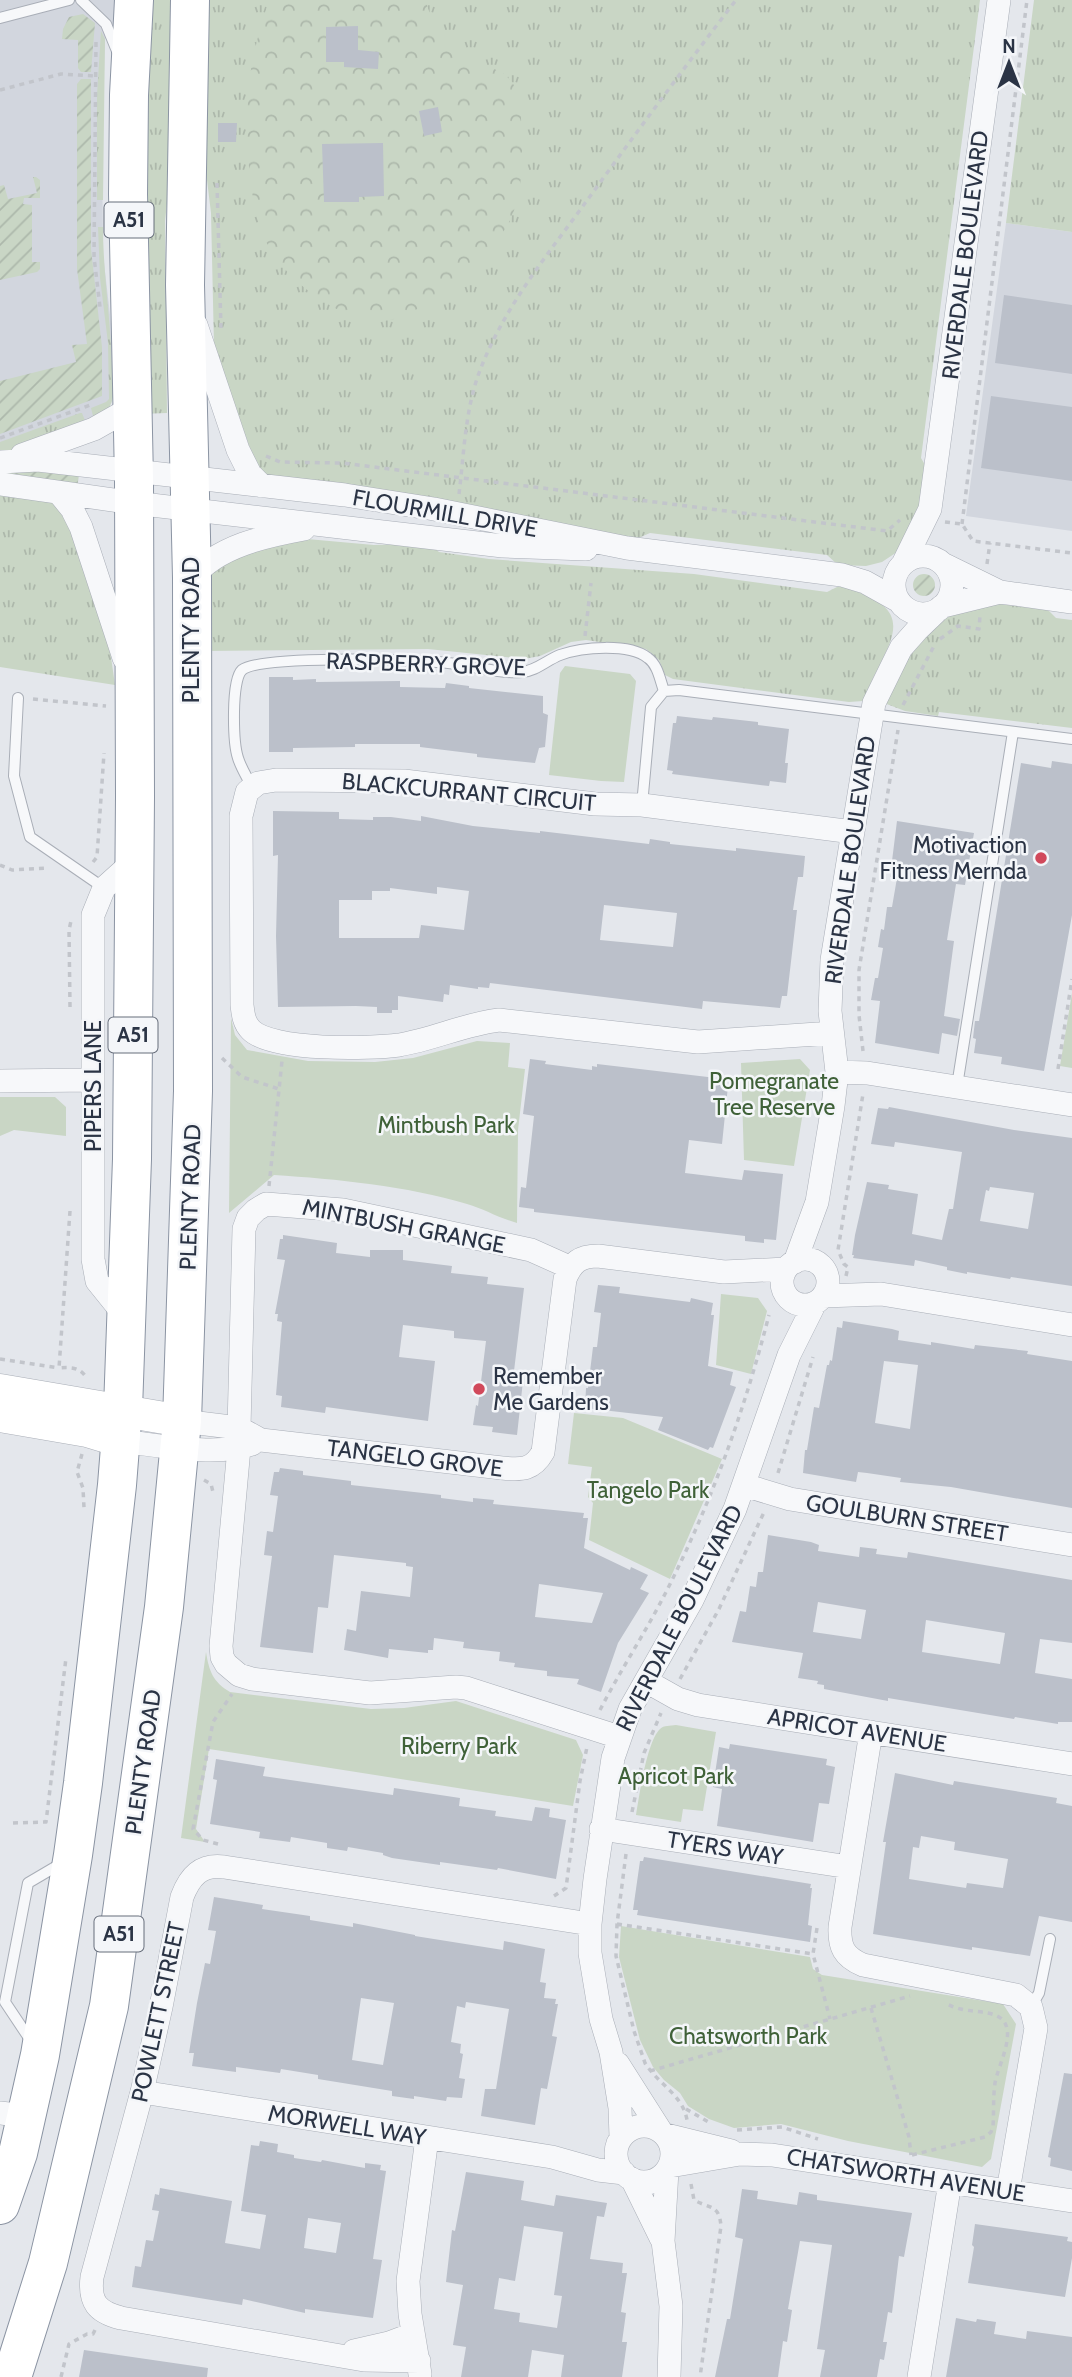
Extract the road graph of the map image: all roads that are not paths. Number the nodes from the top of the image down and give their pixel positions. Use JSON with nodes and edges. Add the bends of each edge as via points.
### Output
{"nodes":[{"id":1,"x":69,"y":0,"type":"edge"},
{"id":2,"x":81,"y":0,"type":"edge"},
{"id":3,"x":134,"y":0,"type":"edge"},
{"id":4,"x":190,"y":0,"type":"edge"},
{"id":5,"x":999,"y":0,"type":"edge"},
{"id":6,"x":0,"y":18,"type":"edge"},
{"id":7,"x":129,"y":95,"type":"junction"},
{"id":8,"x":185,"y":285,"type":"junction"},
{"id":9,"x":113,"y":405,"type":"junction"},
{"id":10,"x":1,"y":470,"type":"edge"},
{"id":11,"x":262,"y":486,"type":"junction"},
{"id":12,"x":134,"y":488,"type":"junction"},
{"id":13,"x":59,"y":493,"type":"junction"},
{"id":14,"x":189,"y":493,"type":"junction"},
{"id":15,"x":929,"y":517,"type":"junction"},
{"id":16,"x":328,"y":525,"type":"junction"},
{"id":17,"x":627,"y":548,"type":"junction"},
{"id":18,"x":903,"y":564,"type":"junction"},
{"id":19,"x":944,"y":565,"type":"junction"},
{"id":20,"x":842,"y":575,"type":"junction"},
{"id":21,"x":192,"y":578,"type":"junction"},
{"id":22,"x":1000,"y":593,"type":"junction"},
{"id":23,"x":899,"y":601,"type":"junction"},
{"id":24,"x":1072,"y":602,"type":"edge"},
{"id":25,"x":942,"y":606,"type":"junction"},
{"id":26,"x":901,"y":648,"type":"junction"},
{"id":27,"x":664,"y":691,"type":"junction"},
{"id":28,"x":18,"y":698,"type":"road end"},
{"id":29,"x":121,"y":700,"type":"junction"},
{"id":30,"x":872,"y":715,"type":"junction"},
{"id":31,"x":1013,"y":732,"type":"junction"},
{"id":32,"x":1072,"y":739,"type":"edge"},
{"id":33,"x":252,"y":787,"type":"junction"},
{"id":34,"x":642,"y":805,"type":"junction"},
{"id":35,"x":853,"y":832,"type":"junction"},
{"id":36,"x":134,"y":861,"type":"junction"},
{"id":37,"x":104,"y":888,"type":"junction"},
{"id":38,"x":832,"y":1033,"type":"junction"},
{"id":39,"x":837,"y":1072,"type":"junction"},
{"id":40,"x":93,"y":1080,"type":"junction"},
{"id":41,"x":0,"y":1081,"type":"edge"},
{"id":42,"x":957,"y":1086,"type":"junction"},
{"id":43,"x":1072,"y":1105,"type":"edge"},
{"id":44,"x":817,"y":1202,"type":"junction"},
{"id":45,"x":569,"y":1267,"type":"junction"},
{"id":46,"x":822,"y":1268,"type":"junction"},
{"id":47,"x":788,"y":1280,"type":"junction"},
{"id":48,"x":881,"y":1294,"type":"junction"},
{"id":49,"x":819,"y":1300,"type":"junction"},
{"id":50,"x":126,"y":1317,"type":"junction"},
{"id":51,"x":1072,"y":1325,"type":"edge"},
{"id":52,"x":789,"y":1355,"type":"junction"},
{"id":53,"x":0,"y":1390,"type":"edge"},
{"id":54,"x":0,"y":1416,"type":"edge"},
{"id":55,"x":122,"y":1425,"type":"junction"},
{"id":56,"x":181,"y":1434,"type":"junction"},
{"id":57,"x":239,"y":1438,"type":"junction"},
{"id":58,"x":744,"y":1485,"type":"junction"},
{"id":59,"x":1072,"y":1545,"type":"edge"},
{"id":60,"x":646,"y":1681,"type":"junction"},
{"id":61,"x":871,"y":1732,"type":"junction"},
{"id":62,"x":619,"y":1737,"type":"junction"},
{"id":63,"x":1072,"y":1764,"type":"edge"},
{"id":64,"x":601,"y":1829,"type":"junction"},
{"id":65,"x":849,"y":1867,"type":"junction"},
{"id":66,"x":590,"y":1924,"type":"junction"},
{"id":67,"x":1050,"y":1939,"type":"dead end"},
{"id":68,"x":1031,"y":2007,"type":"junction"},
{"id":69,"x":611,"y":2052,"type":"junction"},
{"id":70,"x":142,"y":2092,"type":"junction"},
{"id":71,"x":11,"y":2132,"type":"edge"},
{"id":72,"x":663,"y":2132,"type":"junction"},
{"id":73,"x":427,"y":2138,"type":"junction"},
{"id":74,"x":620,"y":2139,"type":"junction"},
{"id":75,"x":740,"y":2154,"type":"junction"},
{"id":76,"x":552,"y":2157,"type":"junction"},
{"id":77,"x":669,"y":2168,"type":"junction"},
{"id":78,"x":628,"y":2176,"type":"junction"},
{"id":79,"x":950,"y":2182,"type":"junction"},
{"id":80,"x":1008,"y":2191,"type":"junction"},
{"id":81,"x":1072,"y":2201,"type":"edge"},
{"id":82,"x":0,"y":2205,"type":"edge"},
{"id":83,"x":663,"y":2241,"type":"junction"},
{"id":84,"x":413,"y":2334,"type":"junction"},
{"id":85,"x":333,"y":2353,"type":"junction"},
{"id":86,"x":420,"y":2369,"type":"edge"},
{"id":87,"x":12,"y":2377,"type":"edge"},
{"id":88,"x":669,"y":2377,"type":"edge"},
{"id":89,"x":919,"y":2377,"type":"edge"}],
"edges":[{"from":1,"to":6,"type":"lane"},
{"from":2,"to":7,"type":"lane","via":[[100,15],[110,31]]},
{"from":3,"to":7,"type":"highway","number":"A51"},
{"from":4,"to":8,"type":"highway","name":"PLENTY ROAD","number":"A51"},
{"from":5,"to":15,"type":"street","name":"RIVERDALE BOULEVARD"},
{"from":7,"to":9,"type":"highway","number":"A51"},
{"from":8,"to":11,"type":"street","via":[[238,450]]},
{"from":8,"to":14,"type":"highway","name":"PLENTY ROAD","number":"A51"},
{"from":9,"to":10,"type":"street","via":[[94,429]]},
{"from":9,"to":12,"type":"highway","number":"A51"},
{"from":10,"to":12,"type":"street","via":[[38,460]]},
{"from":10,"to":13,"type":"street"},
{"from":11,"to":14,"type":"street","name":"FLOURMILL DRIVE"},
{"from":11,"to":17,"type":"street","name":"FLOURMILL DRIVE","via":[[457,513]]},
{"from":12,"to":13,"type":"street"},
{"from":12,"to":14,"type":"street"},
{"from":12,"to":14,"type":"street"},
{"from":12,"to":29,"type":"highway","number":"A51"},
{"from":13,"to":29,"type":"street","via":[[81,527],[96,568]]},
{"from":14,"to":16,"type":"street","name":"FLOURMILL DRIVE"},
{"from":14,"to":21,"type":"highway","name":"PLENTY ROAD","number":"A51"},
{"from":15,"to":18,"type":"street","name":"RIVERDALE BOULEVARD"},
{"from":15,"to":19,"type":"street","name":"RIVERDALE BOULEVARD"},
{"from":16,"to":17,"type":"street","name":"FLOURMILL DRIVE","via":[[503,546]]},
{"from":16,"to":21,"type":"street","name":"FLOURMILL DRIVE","via":[[276,534],[230,550],[205,564]]},
{"from":17,"to":20,"type":"street","name":"FLOURMILL DRIVE"},
{"from":18,"to":19,"type":"street","via":[[924,556]]},
{"from":18,"to":20,"type":"street","name":"FLOURMILL DRIVE"},
{"from":18,"to":23,"type":"street","via":[[895,578]]},
{"from":19,"to":22,"type":"street"},
{"from":19,"to":25,"type":"street","via":[[952,586]]},
{"from":20,"to":23,"type":"street","name":"FLOURMILL DRIVE"},
{"from":21,"to":56,"type":"highway","name":"PLENTY ROAD","number":"A51","via":[[192,1091]]},
{"from":22,"to":24,"type":"street"},
{"from":22,"to":25,"type":"street"},
{"from":23,"to":25,"type":"street","via":[[919,613]]},
{"from":23,"to":26,"type":"street","name":"RIVERDALE BOULEVARD"},
{"from":25,"to":26,"type":"street","name":"RIVERDALE BOULEVARD"},
{"from":26,"to":30,"type":"street","name":"RIVERDALE BOULEVARD","via":[[878,692]]},
{"from":27,"to":30,"type":"lane"},
{"from":27,"to":33,"type":"lane","name":"RASPBERRY GROVE","via":[[648,658],[595,647],[523,672],[439,662],[258,664],[239,673],[235,685],[234,741]]},
{"from":27,"to":34,"type":"lane","via":[[651,708]]},
{"from":28,"to":37,"type":"lane","via":[[14,776],[30,836]]},
{"from":29,"to":36,"type":"highway","number":"A51"},
{"from":30,"to":31,"type":"lane"},
{"from":30,"to":35,"type":"street","name":"RIVERDALE BOULEVARD"},
{"from":31,"to":32,"type":"lane"},
{"from":31,"to":42,"type":"lane"},
{"from":33,"to":34,"type":"street","name":"BLACKCURRANT CIRCUIT","via":[[275,779],[377,779],[595,804]]},
{"from":33,"to":38,"type":"street","via":[[244,798],[240,831],[243,1017],[258,1036],[324,1047],[377,1048],[499,1020],[698,1042]]},
{"from":34,"to":35,"type":"street","name":"BLACKCURRANT CIRCUIT"},
{"from":35,"to":38,"type":"street","name":"RIVERDALE BOULEVARD","via":[[832,960]]},
{"from":36,"to":37,"type":"street","name":"PIPERS LANE"},
{"from":36,"to":50,"type":"highway","number":"A51"},
{"from":37,"to":40,"type":"street","name":"PIPERS LANE","via":[[93,915]]},
{"from":38,"to":39,"type":"street","name":"RIVERDALE BOULEVARD"},
{"from":39,"to":42,"type":"street"},
{"from":39,"to":44,"type":"street","name":"RIVERDALE BOULEVARD"},
{"from":40,"to":41,"type":"street"},
{"from":40,"to":50,"type":"street","name":"PIPERS LANE","via":[[93,1259],[97,1281]]},
{"from":42,"to":43,"type":"street"},
{"from":44,"to":46,"type":"street","name":"RIVERDALE BOULEVARD"},
{"from":44,"to":47,"type":"street","name":"RIVERDALE BOULEVARD"},
{"from":45,"to":47,"type":"street","via":[[587,1256],[598,1256]]},
{"from":45,"to":57,"type":"street","name":"TANGELO GROVE","via":[[543,1452],[530,1468]]},
{"from":45,"to":57,"type":"street","name":"MINTBUSH GRANGE","via":[[531,1250],[380,1216],[266,1204],[248,1218],[244,1229]]},
{"from":46,"to":47,"type":"street","via":[[807,1260]]},
{"from":46,"to":48,"type":"street"},
{"from":46,"to":49,"type":"street","via":[[828,1284]]},
{"from":47,"to":49,"type":"street","via":[[800,1305]]},
{"from":47,"to":52,"type":"street","name":"RIVERDALE BOULEVARD"},
{"from":48,"to":49,"type":"street"},
{"from":48,"to":51,"type":"street"},
{"from":49,"to":52,"type":"street","name":"RIVERDALE BOULEVARD"},
{"from":50,"to":55,"type":"highway","number":"A51"},
{"from":52,"to":58,"type":"street","name":"RIVERDALE BOULEVARD"},
{"from":53,"to":55,"type":"street","via":[[77,1404]]},
{"from":54,"to":55,"type":"street","via":[[87,1431]]},
{"from":55,"to":56,"type":"street"},
{"from":55,"to":71,"type":"highway","number":"A51","via":[[73,1855],[40,2055]]},
{"from":56,"to":57,"type":"street","name":"TANGELO GROVE"},
{"from":56,"to":87,"type":"highway","name":"PLENTY ROAD","number":"A51","via":[[164,1607],[109,2006],[48,2263]]},
{"from":57,"to":62,"type":"street","via":[[221,1646],[222,1657],[232,1671],[261,1680],[370,1693],[466,1688]]},
{"from":58,"to":59,"type":"street","name":"GOULBURN STREET","via":[[790,1499]]},
{"from":58,"to":60,"type":"street","name":"RIVERDALE BOULEVARD","via":[[692,1600]]},
{"from":60,"to":61,"type":"street","name":"APRICOT AVENUE","via":[[678,1699],[698,1704]]},
{"from":60,"to":62,"type":"street","name":"RIVERDALE BOULEVARD"},
{"from":61,"to":63,"type":"street","name":"APRICOT AVENUE"},
{"from":61,"to":65,"type":"street"},
{"from":62,"to":64,"type":"street","name":"RIVERDALE BOULEVARD"},
{"from":64,"to":65,"type":"street","name":"TYERS WAY"},
{"from":64,"to":66,"type":"street","name":"RIVERDALE BOULEVARD"},
{"from":65,"to":68,"type":"street","via":[[840,1940],[849,1958],[874,1968],[1016,1995]]},
{"from":66,"to":69,"type":"street","name":"RIVERDALE BOULEVARD","via":[[594,1986]]},
{"from":66,"to":70,"type":"street","name":"POWLETT STREET","via":[[224,1867],[203,1868],[187,1884],[183,1897]]},
{"from":67,"to":68,"type":"lane","via":[[1039,1993]]},
{"from":68,"to":80,"type":"street","via":[[1036,2028]]},
{"from":69,"to":72,"type":"street","name":"RIVERDALE BOULEVARD"},
{"from":69,"to":74,"type":"street","name":"RIVERDALE BOULEVARD"},
{"from":70,"to":73,"type":"street","name":"MORWELL WAY"},
{"from":70,"to":85,"type":"street","name":"POWLETT STREET","via":[[92,2277],[95,2304],[121,2318]]},
{"from":71,"to":82,"type":"highway","number":"A51"},
{"from":72,"to":74,"type":"street","via":[[639,2126]]},
{"from":72,"to":75,"type":"street","name":"CHATSWORTH AVENUE"},
{"from":72,"to":77,"type":"street","via":[[673,2150]]},
{"from":73,"to":76,"type":"street","name":"MORWELL WAY"},
{"from":73,"to":84,"type":"street","via":[[409,2260]]},
{"from":74,"to":76,"type":"street","name":"MORWELL WAY","via":[[601,2151]]},
{"from":74,"to":78,"type":"street","via":[[616,2158]]},
{"from":75,"to":77,"type":"street","name":"CHATSWORTH AVENUE"},
{"from":75,"to":79,"type":"street","name":"CHATSWORTH AVENUE","via":[[804,2158]]},
{"from":76,"to":78,"type":"street","name":"MORWELL WAY"},
{"from":77,"to":78,"type":"street","via":[[647,2182]]},
{"from":77,"to":83,"type":"street"},
{"from":78,"to":83,"type":"street"},
{"from":79,"to":80,"type":"street","name":"CHATSWORTH AVENUE"},
{"from":79,"to":89,"type":"street"},
{"from":80,"to":81,"type":"street","name":"CHATSWORTH AVENUE"},
{"from":83,"to":88,"type":"street","via":[[671,2306]]},
{"from":84,"to":85,"type":"street","name":"POWLETT STREET"},
{"from":84,"to":86,"type":"street"},
{"from":85,"to":86,"type":"street","name":"POWLETT STREET"}]}
